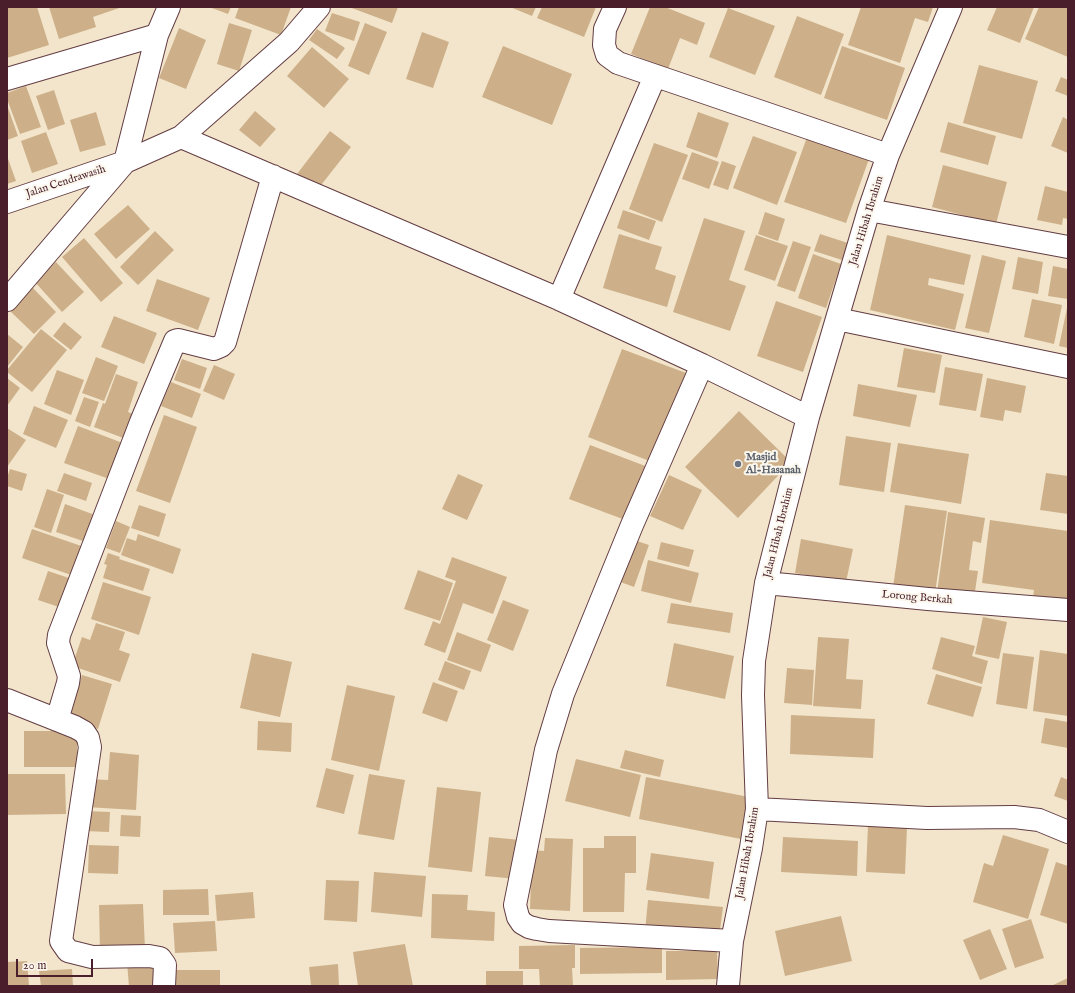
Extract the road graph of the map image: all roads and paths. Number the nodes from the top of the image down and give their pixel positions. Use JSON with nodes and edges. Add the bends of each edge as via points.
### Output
{"nodes":[{"id":1,"x":169,"y":7,"type":"edge"},
{"id":2,"x":319,"y":7,"type":"edge"},
{"id":3,"x":615,"y":7,"type":"edge"},
{"id":4,"x":951,"y":7,"type":"edge"},
{"id":5,"x":157,"y":35,"type":"junction"},
{"id":6,"x":655,"y":76,"type":"junction"},
{"id":7,"x":7,"y":79,"type":"edge"},
{"id":8,"x":181,"y":137,"type":"junction"},
{"id":9,"x":888,"y":155,"type":"junction"},
{"id":10,"x":125,"y":162,"type":"junction"},
{"id":11,"x":273,"y":176,"type":"junction"},
{"id":12,"x":7,"y":202,"type":"edge"},
{"id":13,"x":869,"y":210,"type":"junction"},
{"id":14,"x":1068,"y":247,"type":"edge"},
{"id":15,"x":559,"y":299,"type":"junction"},
{"id":16,"x":7,"y":300,"type":"edge"},
{"id":17,"x":837,"y":319,"type":"junction"},
{"id":18,"x":702,"y":365,"type":"junction"},
{"id":19,"x":1068,"y":367,"type":"edge"},
{"id":20,"x":808,"y":417,"type":"junction"},
{"id":21,"x":766,"y":583,"type":"junction"},
{"id":22,"x":1068,"y":610,"type":"edge"},
{"id":23,"x":7,"y":700,"type":"edge"},
{"id":24,"x":57,"y":720,"type":"junction"},
{"id":25,"x":757,"y":809,"type":"junction"},
{"id":26,"x":1068,"y":832,"type":"edge"},
{"id":27,"x":732,"y":941,"type":"junction"},
{"id":28,"x":164,"y":986,"type":"edge"},
{"id":29,"x":728,"y":986,"type":"edge"}],
"edges":[{"from":1,"to":5,"type":"street"},
{"from":2,"to":8,"type":"street","name":"Jalan Cendrawasih","via":[[289,42]]},
{"from":3,"to":6,"type":"street","via":[[605,30],[604,45],[607,55],[618,63]]},
{"from":4,"to":9,"type":"street","name":"Jalan Hibah Ibrahim"},
{"from":5,"to":7,"type":"street"},
{"from":5,"to":10,"type":"street"},
{"from":6,"to":9,"type":"street"},
{"from":6,"to":15,"type":"street"},
{"from":8,"to":10,"type":"street","name":"Jalan Cendrawasih"},
{"from":8,"to":11,"type":"street"},
{"from":9,"to":13,"type":"street","name":"Jalan Hibah Ibrahim"},
{"from":10,"to":12,"type":"street","name":"Jalan Cendrawasih"},
{"from":10,"to":16,"type":"street"},
{"from":11,"to":15,"type":"street"},
{"from":11,"to":24,"type":"street","via":[[225,342],[214,348],[175,341],[141,422],[59,635],[58,643],[69,676]]},
{"from":13,"to":14,"type":"street"},
{"from":13,"to":17,"type":"street","name":"Jalan Hibah Ibrahim"},
{"from":15,"to":18,"type":"street"},
{"from":17,"to":19,"type":"street"},
{"from":17,"to":20,"type":"street","name":"Jalan Hibah Ibrahim"},
{"from":18,"to":20,"type":"street"},
{"from":18,"to":27,"type":"street","via":[[632,525],[563,694],[546,750],[515,905],[522,923],[543,930]]},
{"from":20,"to":21,"type":"street","name":"Jalan Hibah Ibrahim"},
{"from":21,"to":22,"type":"street","name":"Lorong Berkah"},
{"from":21,"to":25,"type":"street","name":"Jalan Hibah Ibrahim","via":[[754,660],[752,695]]},
{"from":23,"to":24,"type":"street"},
{"from":24,"to":28,"type":"street","via":[[84,732],[90,747],[61,941],[68,952],[92,957],[160,958],[165,965]]},
{"from":25,"to":26,"type":"street","via":[[927,818],[1014,817],[1039,820]]},
{"from":25,"to":27,"type":"street","name":"Jalan Hibah Ibrahim","via":[[752,848]]},
{"from":27,"to":29,"type":"street","name":"Jalan Hibah Ibrahim"}]}
